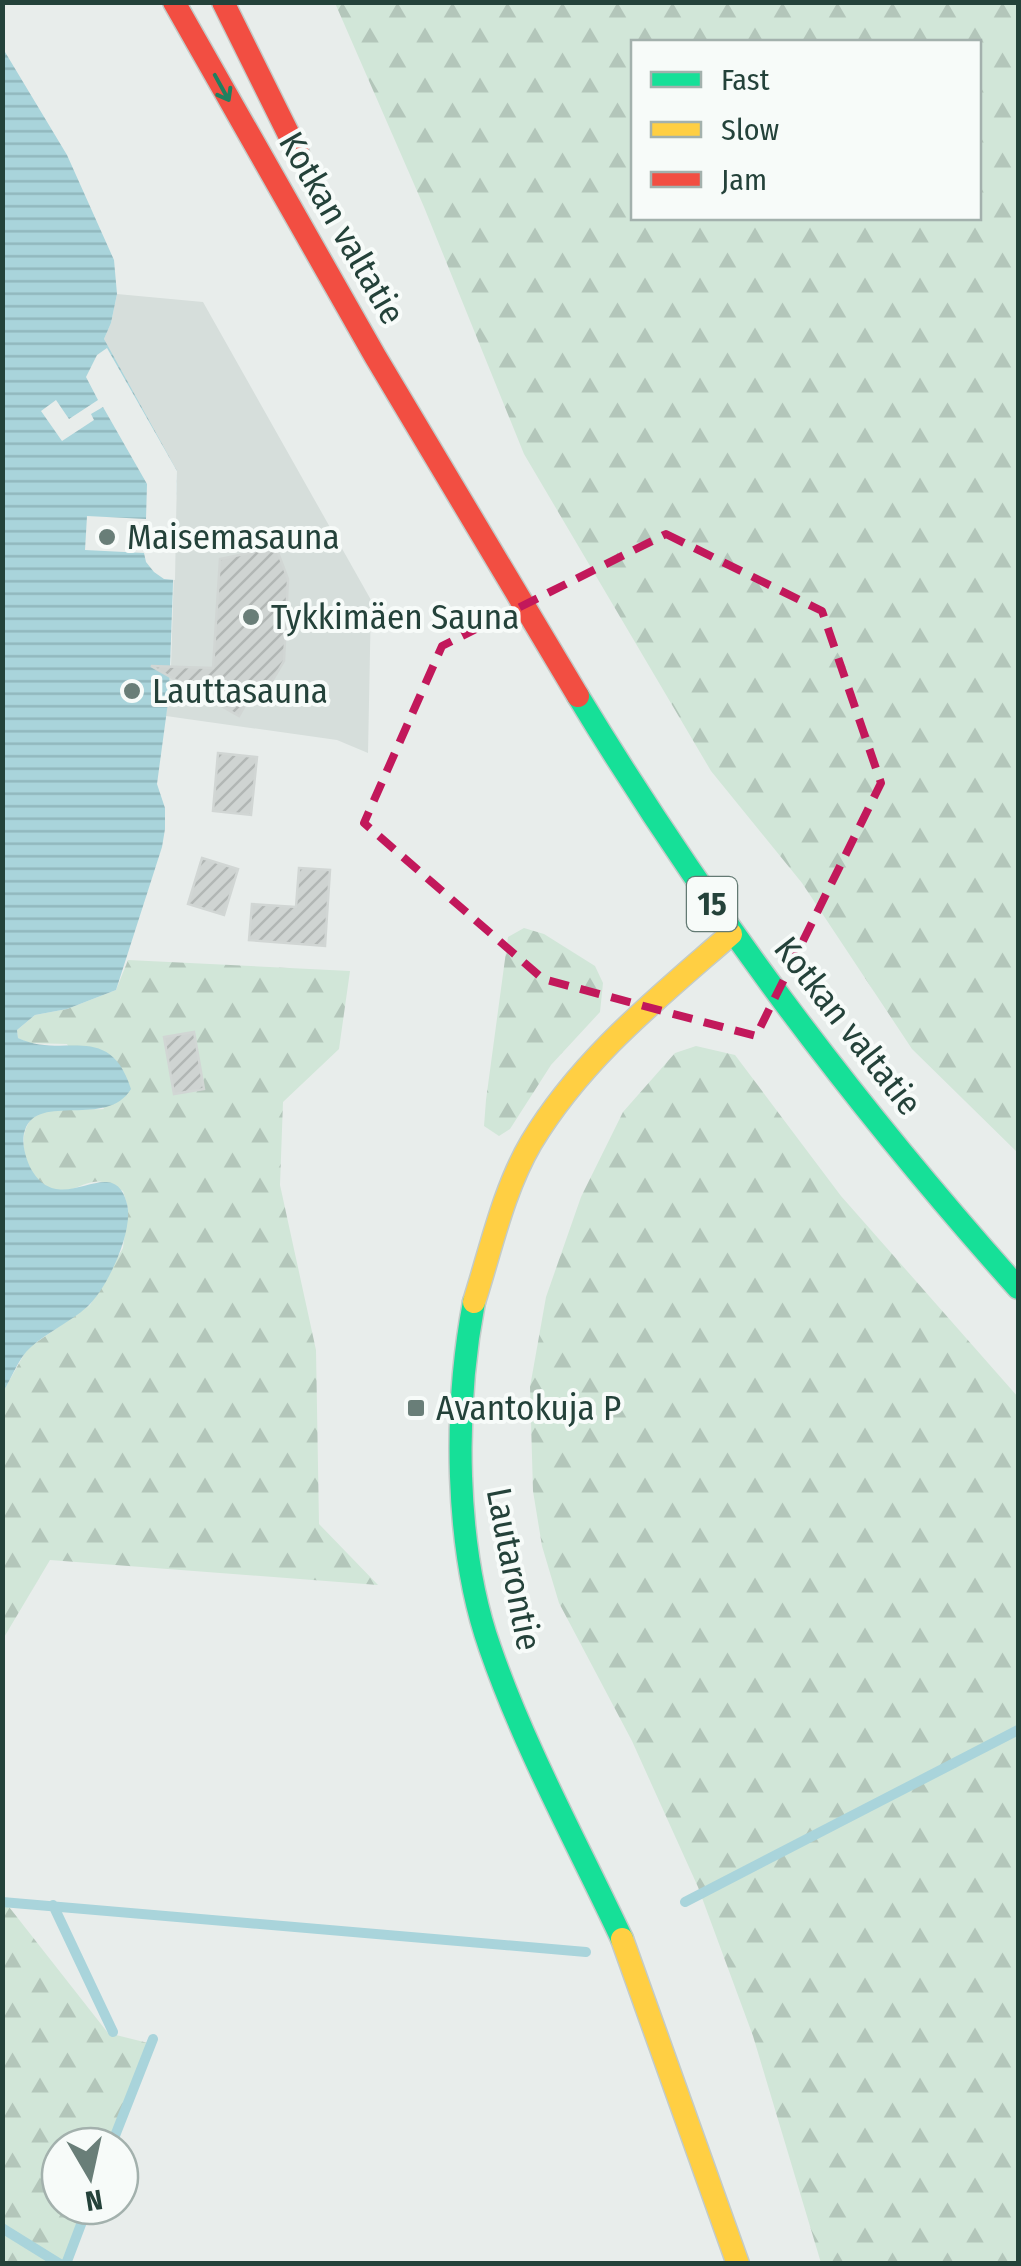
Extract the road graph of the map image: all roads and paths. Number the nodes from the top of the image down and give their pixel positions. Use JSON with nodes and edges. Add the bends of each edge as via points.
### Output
{"nodes":[{"id":1,"x":174,"y":2,"type":"edge"},
{"id":2,"x":223,"y":2,"type":"edge"},
{"id":3,"x":310,"y":179,"type":"dead end"},
{"id":4,"x":361,"y":286,"type":"dead end"},
{"id":5,"x":452,"y":487,"type":"junction"},
{"id":6,"x":731,"y":934,"type":"junction"},
{"id":7,"x":1018,"y":1288,"type":"edge"},
{"id":8,"x":738,"y":2264,"type":"edge"}],
"edges":[{"from":1,"to":5,"type":"main road","name":"Kotkan valtatie","number":"15","one_way":true},
{"from":2,"to":3,"type":"main road","name":"Kotkan valtatie"},
{"from":4,"to":5,"type":"main road","name":"Kotkan valtatie","number":"15"},
{"from":5,"to":6,"type":"main road","name":"Kotkan valtatie","number":"15"},
{"from":6,"to":7,"type":"main road","name":"Kotkan valtatie","number":"15","via":[[854,1095]]},
{"from":6,"to":8,"type":"main road","name":"Lautarontie","via":[[605,1046],[530,1145],[474,1303],[460,1470],[489,1646],[535,1760],[622,1938]]}]}
